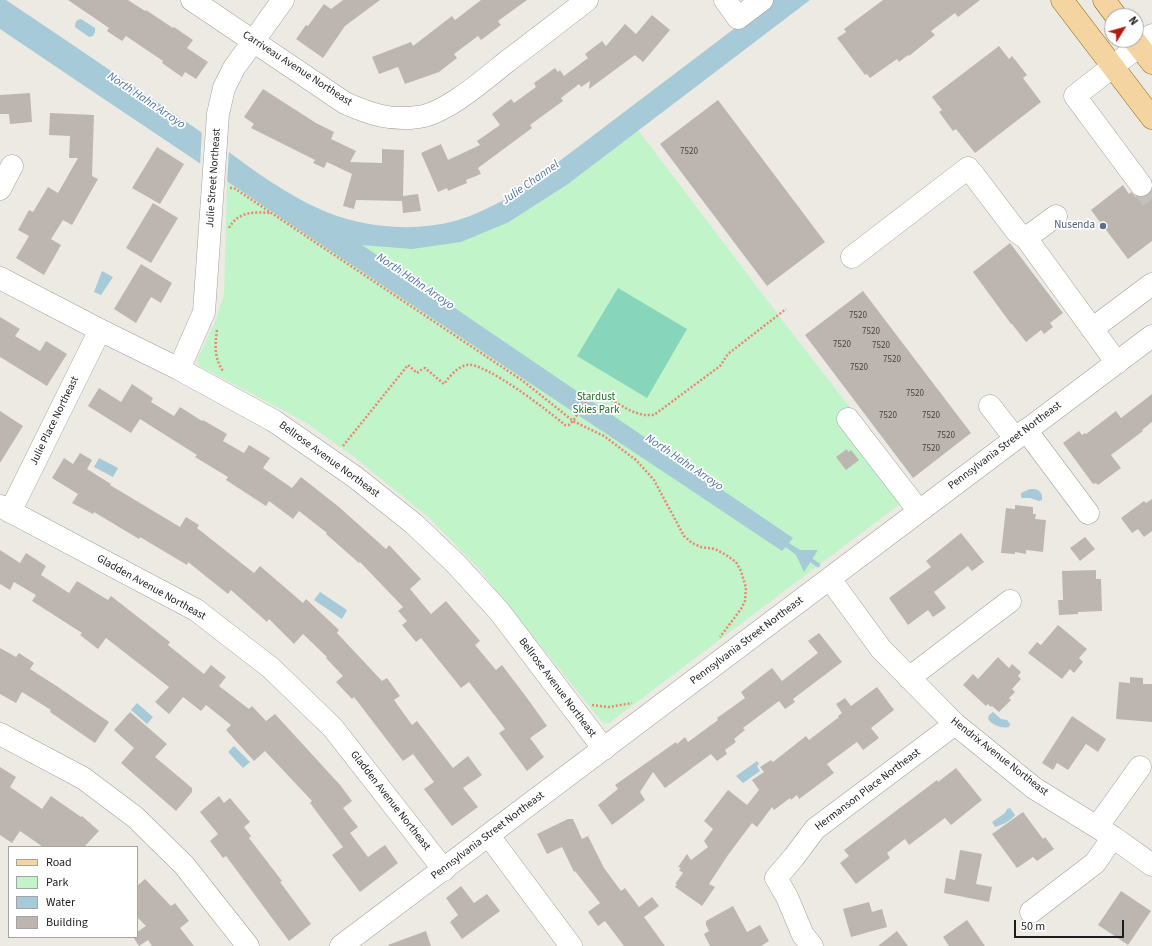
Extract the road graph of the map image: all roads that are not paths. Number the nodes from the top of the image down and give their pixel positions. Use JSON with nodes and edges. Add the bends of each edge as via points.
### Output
{"nodes":[{"id":1,"x":192,"y":0,"type":"edge"},
{"id":2,"x":283,"y":0,"type":"edge"},
{"id":3,"x":587,"y":0,"type":"edge"},
{"id":4,"x":725,"y":0,"type":"edge"},
{"id":5,"x":762,"y":0,"type":"edge"},
{"id":6,"x":1062,"y":0,"type":"edge"},
{"id":7,"x":253,"y":41,"type":"junction"},
{"id":8,"x":1141,"y":48,"type":"edge"},
{"id":9,"x":1113,"y":67,"type":"junction"},
{"id":10,"x":1152,"y":118,"type":"edge"},
{"id":11,"x":12,"y":166,"type":"dead end"},
{"id":12,"x":1141,"y":185,"type":"tunnel mouth"},
{"id":13,"x":0,"y":189,"type":"edge"},
{"id":14,"x":1056,"y":216,"type":"dead end"},
{"id":15,"x":1026,"y":238,"type":"junction"},
{"id":16,"x":852,"y":257,"type":"dead end"},
{"id":17,"x":0,"y":278,"type":"edge"},
{"id":18,"x":1152,"y":284,"type":"edge"},
{"id":19,"x":1092,"y":329,"type":"junction"},
{"id":20,"x":100,"y":330,"type":"junction"},
{"id":21,"x":1152,"y":336,"type":"edge"},
{"id":22,"x":1117,"y":363,"type":"junction"},
{"id":23,"x":180,"y":369,"type":"junction"},
{"id":24,"x":990,"y":406,"type":"dead end"},
{"id":25,"x":848,"y":419,"type":"dead end"},
{"id":26,"x":1021,"y":434,"type":"junction"},
{"id":27,"x":5,"y":509,"type":"edge"},
{"id":28,"x":919,"y":511,"type":"junction"},
{"id":29,"x":1088,"y":513,"type":"dead end"},
{"id":30,"x":830,"y":579,"type":"junction"},
{"id":31,"x":1010,"y":601,"type":"dead end"},
{"id":32,"x":909,"y":678,"type":"junction"},
{"id":33,"x":955,"y":724,"type":"junction"},
{"id":34,"x":0,"y":734,"type":"edge"},
{"id":35,"x":604,"y":749,"type":"junction"},
{"id":36,"x":1140,"y":768,"type":"dead end"},
{"id":37,"x":1105,"y":832,"type":"junction"},
{"id":38,"x":489,"y":836,"type":"junction"},
{"id":39,"x":1152,"y":866,"type":"edge"},
{"id":40,"x":444,"y":870,"type":"junction"},
{"id":41,"x":1031,"y":912,"type":"dead end"},
{"id":42,"x":248,"y":946,"type":"edge"},
{"id":43,"x":341,"y":946,"type":"edge"},
{"id":44,"x":571,"y":946,"type":"edge"},
{"id":45,"x":812,"y":946,"type":"edge"}],
"edges":[{"from":1,"to":7,"type":"street","name":"Carriveau Avenue Northeast"},
{"from":2,"to":7,"type":"street","name":"Julie Street Northeast"},
{"from":3,"to":7,"type":"street","name":"Carriveau Avenue Northeast","via":[[468,92],[444,108],[420,117],[395,118],[371,114],[345,103]]},
{"from":4,"to":5,"type":"street","via":[[738,18]]},
{"from":6,"to":9,"type":"main road"},
{"from":7,"to":23,"type":"street","name":"Julie Street Northeast","via":[[224,88],[218,114],[219,187],[204,312]]},
{"from":8,"to":9,"type":"street"},
{"from":9,"to":10,"type":"main road"},
{"from":9,"to":12,"type":"street","via":[[1075,96]]},
{"from":11,"to":13,"type":"street"},
{"from":14,"to":15,"type":"street"},
{"from":15,"to":16,"type":"street","via":[[1017,232],[970,171]]},
{"from":15,"to":19,"type":"street"},
{"from":17,"to":20,"type":"street","name":"Bellrose Avenue Northeast"},
{"from":18,"to":19,"type":"street"},
{"from":19,"to":22,"type":"street"},
{"from":20,"to":23,"type":"street","name":"Bellrose Avenue Northeast"},
{"from":20,"to":27,"type":"street","name":"Julie Place Northeast"},
{"from":21,"to":22,"type":"street","name":"Pennsylvania Street Northeast"},
{"from":22,"to":26,"type":"street","name":"Pennsylvania Street Northeast"},
{"from":23,"to":35,"type":"street","name":"Bellrose Avenue Northeast","via":[[274,421],[356,477],[414,524],[456,564],[499,611]]},
{"from":24,"to":26,"type":"street"},
{"from":25,"to":28,"type":"street"},
{"from":26,"to":28,"type":"street","name":"Pennsylvania Street Northeast"},
{"from":26,"to":29,"type":"street"},
{"from":27,"to":40,"type":"street","name":"Gladden Avenue Northeast","via":[[196,610],[271,668],[333,728]]},
{"from":28,"to":30,"type":"street","name":"Pennsylvania Street Northeast"},
{"from":30,"to":32,"type":"street","name":"Hendrix Avenue Northeast","via":[[881,649]]},
{"from":30,"to":35,"type":"street","name":"Pennsylvania Street Northeast"},
{"from":31,"to":32,"type":"street"},
{"from":32,"to":33,"type":"street","name":"Hendrix Avenue Northeast"},
{"from":33,"to":37,"type":"street","name":"Hendrix Avenue Northeast","via":[[1034,788]]},
{"from":33,"to":45,"type":"street","name":"Hermanson Place Northeast","via":[[815,829],[776,878],[803,935]]},
{"from":34,"to":42,"type":"street","via":[[83,778],[135,817],[184,865]]},
{"from":35,"to":38,"type":"street","name":"Pennsylvania Street Northeast"},
{"from":36,"to":37,"type":"street"},
{"from":37,"to":39,"type":"street","name":"Hendrix Avenue Northeast"},
{"from":37,"to":41,"type":"street","via":[[1095,863]]},
{"from":38,"to":40,"type":"street","name":"Pennsylvania Street Northeast"},
{"from":38,"to":44,"type":"street"},
{"from":40,"to":43,"type":"street","name":"Pennsylvania Street Northeast"}]}
